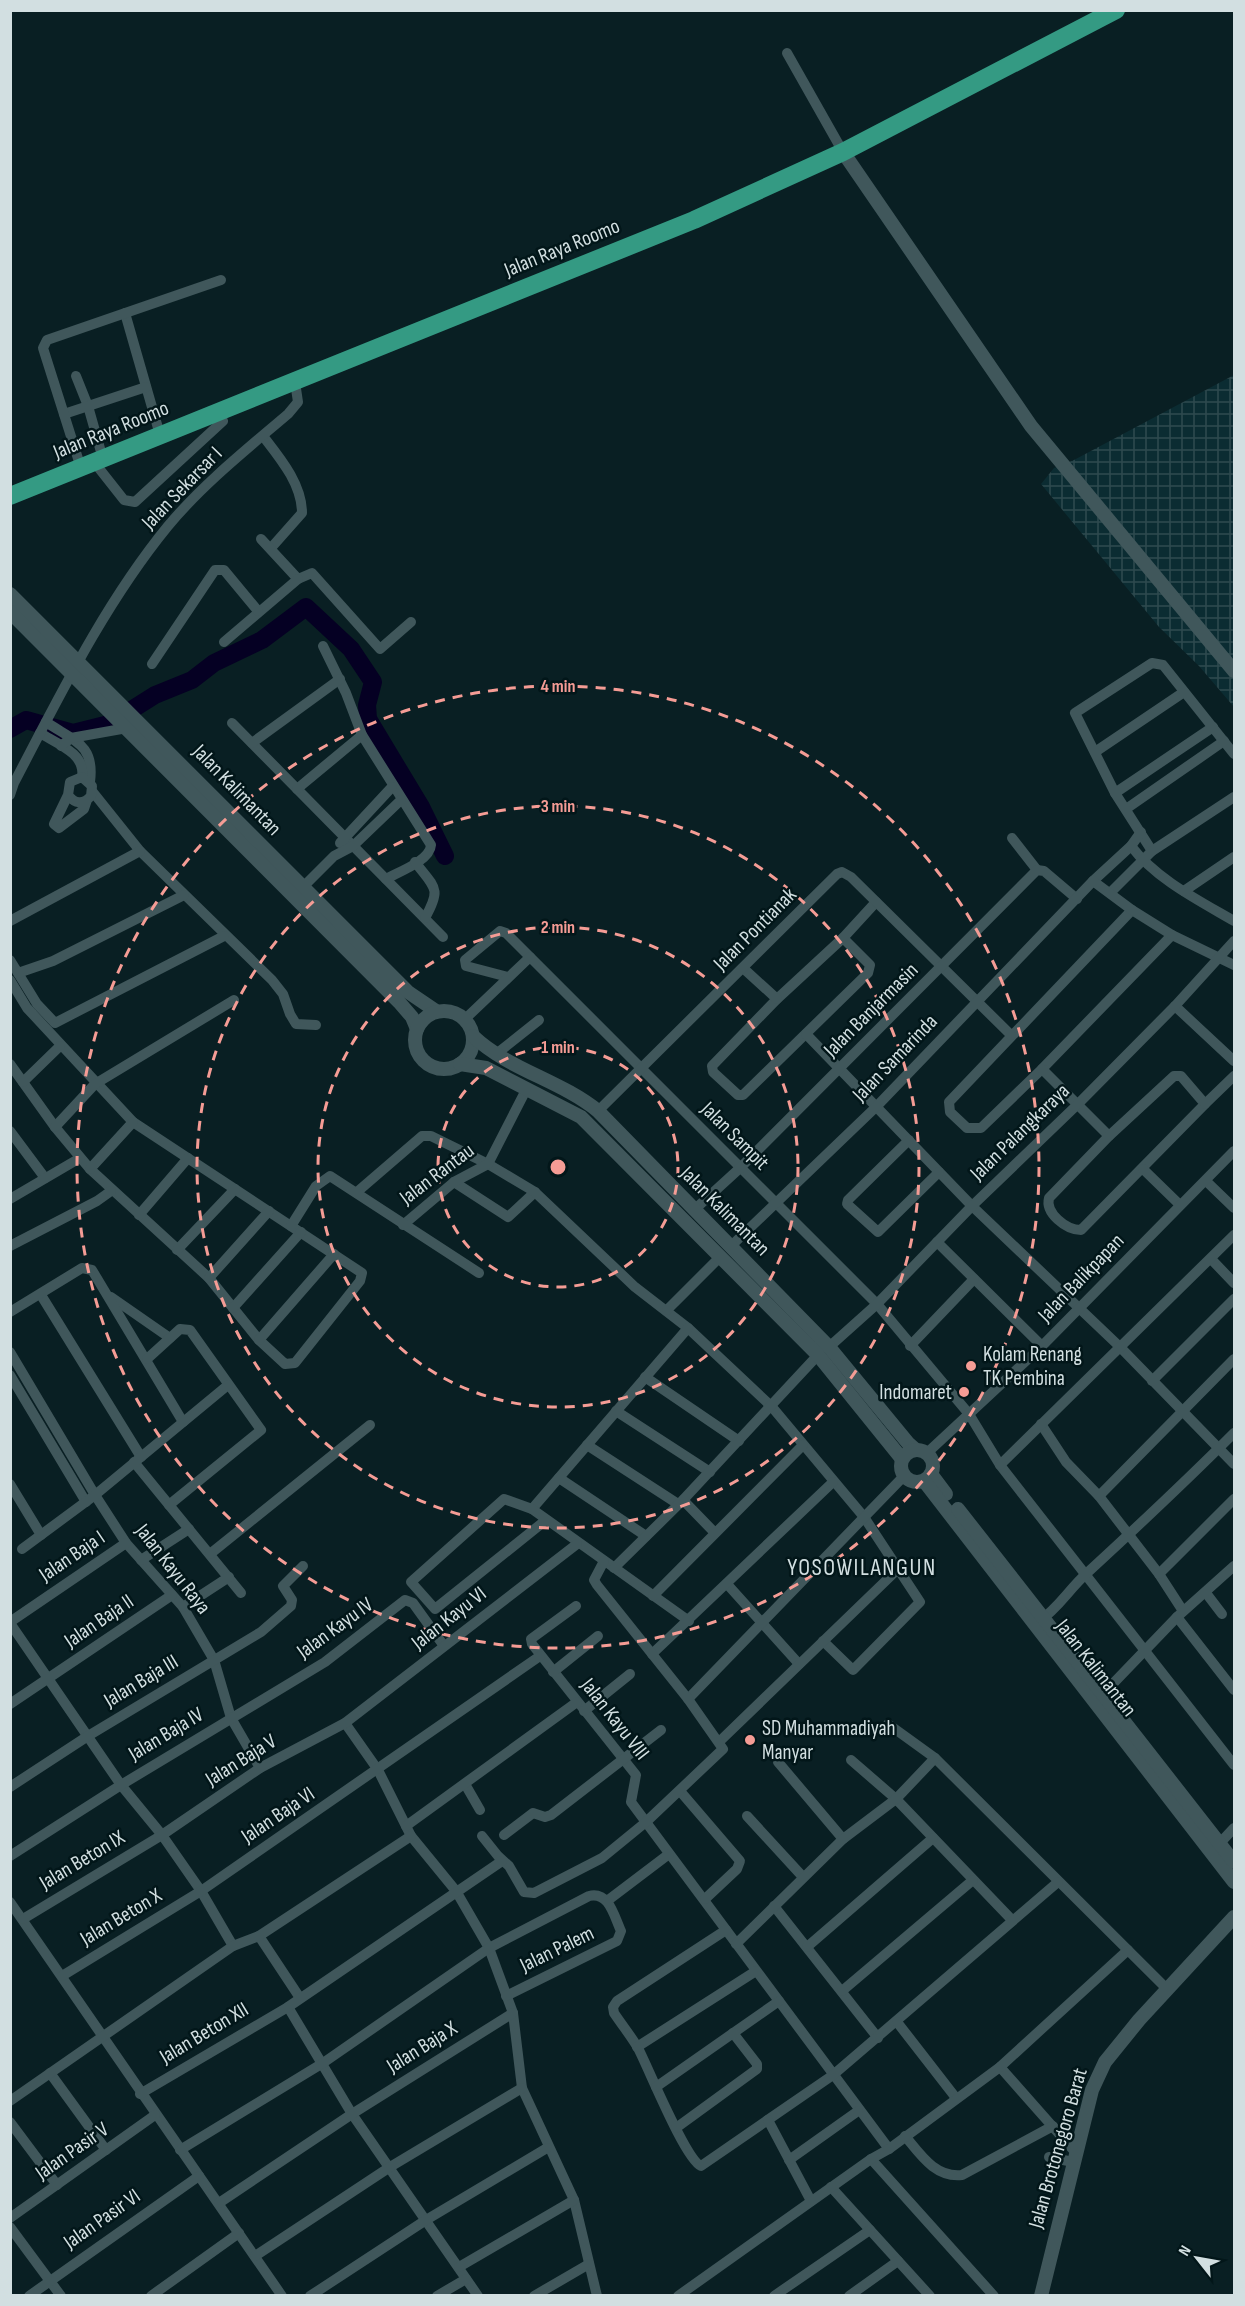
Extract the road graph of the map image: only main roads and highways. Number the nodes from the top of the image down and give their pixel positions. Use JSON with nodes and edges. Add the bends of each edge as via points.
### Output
{"nodes":[{"id":1,"x":1116,"y":10,"type":"edge"},
{"id":2,"x":843,"y":152,"type":"junction"},
{"id":3,"x":10,"y":496,"type":"edge"},
{"id":4,"x":10,"y":594,"type":"edge"},
{"id":5,"x":10,"y":612,"type":"edge"},
{"id":6,"x":74,"y":666,"type":"junction"},
{"id":7,"x":1234,"y":671,"type":"edge"},
{"id":8,"x":298,"y":892,"type":"junction"},
{"id":9,"x":436,"y":1011,"type":"junction"},
{"id":10,"x":417,"y":1029,"type":"junction"},
{"id":11,"x":473,"y":1036,"type":"junction"},
{"id":12,"x":460,"y":1065,"type":"junction"},
{"id":13,"x":640,"y":1155,"type":"junction"},
{"id":14,"x":630,"y":1165,"type":"junction"},
{"id":15,"x":725,"y":1252,"type":"junction"},
{"id":16,"x":824,"y":1351,"type":"junction"},
{"id":17,"x":922,"y":1451,"type":"junction"},
{"id":18,"x":902,"y":1460,"type":"junction"},
{"id":19,"x":928,"y":1478,"type":"junction"},
{"id":20,"x":1040,"y":1621,"type":"junction"},
{"id":21,"x":1146,"y":1757,"type":"junction"},
{"id":22,"x":1234,"y":1862,"type":"edge"},
{"id":23,"x":1234,"y":1882,"type":"edge"},
{"id":24,"x":1234,"y":1917,"type":"edge"},
{"id":25,"x":1041,"y":2295,"type":"edge"}],
"edges":[{"from":1,"to":2,"type":"highway","name":"Jalan Raya Roomo"},
{"from":2,"to":3,"type":"highway","name":"Jalan Raya Roomo","via":[[694,220]]},
{"from":2,"to":7,"type":"main road","via":[[1031,426]]},
{"from":4,"to":6,"type":"main road","name":"Jalan Kalimantan"},
{"from":5,"to":6,"type":"main road","name":"Jalan Kalimantan"},
{"from":6,"to":8,"type":"main road","name":"Jalan Kalimantan"},
{"from":8,"to":9,"type":"main road","name":"Jalan Kalimantan","via":[[416,999]]},
{"from":8,"to":10,"type":"main road","name":"Jalan Kalimantan","via":[[399,1002]]},
{"from":9,"to":10,"type":"main road"},
{"from":9,"to":11,"type":"main road","via":[[465,1018]]},
{"from":10,"to":12,"type":"main road","via":[[415,1047],[425,1063],[442,1069]]},
{"from":11,"to":12,"type":"main road","via":[[468,1057]]},
{"from":11,"to":13,"type":"main road","name":"Jalan Kalimantan","via":[[495,1055],[598,1111]]},
{"from":12,"to":14,"type":"main road","name":"Jalan Kalimantan","via":[[486,1068],[581,1117]]},
{"from":13,"to":14,"type":"main road"},
{"from":13,"to":15,"type":"main road","name":"Jalan Kalimantan","via":[[694,1210]]},
{"from":14,"to":15,"type":"main road","name":"Jalan Kalimantan"},
{"from":15,"to":16,"type":"main road","name":"Jalan Kalimantan"},
{"from":16,"to":17,"type":"main road","name":"Jalan Kalimantan","via":[[908,1443]]},
{"from":16,"to":18,"type":"main road","name":"Jalan Kalimantan"},
{"from":17,"to":18,"type":"main road","via":[[910,1451]]},
{"from":17,"to":19,"type":"main road","via":[[933,1463]]},
{"from":18,"to":19,"type":"main road","via":[[904,1476],[913,1482]]},
{"from":19,"to":20,"type":"main road","name":"Jalan Kalimantan"},
{"from":20,"to":21,"type":"main road","name":"Jalan Kalimantan"},
{"from":20,"to":21,"type":"main road","name":"Jalan Kalimantan","via":[[1103,1694]]},
{"from":21,"to":22,"type":"main road","name":"Jalan Kalimantan"},
{"from":21,"to":23,"type":"main road","name":"Jalan Kalimantan"},
{"from":24,"to":25,"type":"main road","name":"Jalan Brotonegoro Barat","via":[[1105,2062],[1092,2090]]}]}
